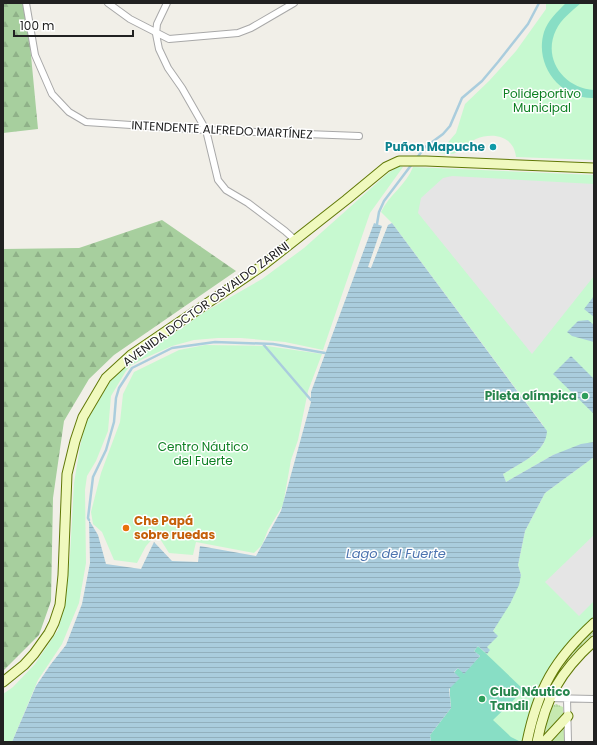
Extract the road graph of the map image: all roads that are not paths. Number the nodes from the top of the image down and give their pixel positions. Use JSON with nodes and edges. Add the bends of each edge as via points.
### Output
{"nodes":[{"id":1,"x":26,"y":3,"type":"edge"},
{"id":2,"x":108,"y":3,"type":"edge"},
{"id":3,"x":167,"y":3,"type":"edge"},
{"id":4,"x":294,"y":3,"type":"edge"},
{"id":5,"x":156,"y":34,"type":"junction"},
{"id":6,"x":206,"y":130,"type":"junction"},
{"id":7,"x":359,"y":136,"type":"dead end"},
{"id":8,"x":594,"y":168,"type":"edge"},
{"id":9,"x":295,"y":240,"type":"junction"},
{"id":10,"x":594,"y":624,"type":"edge"},
{"id":11,"x":594,"y":641,"type":"edge"},
{"id":12,"x":4,"y":682,"type":"edge"},
{"id":13,"x":540,"y":698,"type":"junction"},
{"id":14,"x":550,"y":698,"type":"junction"},
{"id":15,"x":567,"y":698,"type":"junction"},
{"id":16,"x":594,"y":699,"type":"edge"},
{"id":17,"x":568,"y":716,"type":"junction"},
{"id":18,"x":527,"y":742,"type":"edge"},
{"id":19,"x":537,"y":742,"type":"edge"},
{"id":20,"x":544,"y":742,"type":"edge"},
{"id":21,"x":568,"y":742,"type":"edge"}],
"edges":[{"from":1,"to":6,"type":"street","name":"INTENDENTE ALFREDO MARTÍNEZ","via":[[35,55],[52,94],[69,112],[86,122]]},
{"from":2,"to":5,"type":"street"},
{"from":3,"to":5,"type":"street","via":[[157,24]]},
{"from":4,"to":5,"type":"street","via":[[252,28],[238,33],[169,39]]},
{"from":5,"to":6,"type":"street","via":[[159,49],[168,68]]},
{"from":6,"to":7,"type":"street","name":"INTENDENTE ALFREDO MARTÍNEZ"},
{"from":6,"to":9,"type":"street","via":[[218,180],[226,190],[248,203]]},
{"from":8,"to":9,"type":"main road","name":"AVENIDA DOCTOR OSVALDO ZARINI","via":[[426,161],[394,163]]},
{"from":9,"to":12,"type":"main road","name":"AVENIDA DOCTOR OSVALDO ZARINI","via":[[236,285],[131,355],[106,378],[83,417],[69,467],[60,605],[54,623],[34,654]]},
{"from":10,"to":13,"type":"main road","via":[[574,642],[555,665]]},
{"from":11,"to":14,"type":"main road","via":[[565,672]]},
{"from":13,"to":14,"type":"street"},
{"from":13,"to":18,"type":"main road"},
{"from":14,"to":15,"type":"street"},
{"from":14,"to":19,"type":"main road"},
{"from":15,"to":16,"type":"street"},
{"from":15,"to":17,"type":"street"},
{"from":17,"to":20,"type":"main road"},
{"from":17,"to":21,"type":"street"}]}
